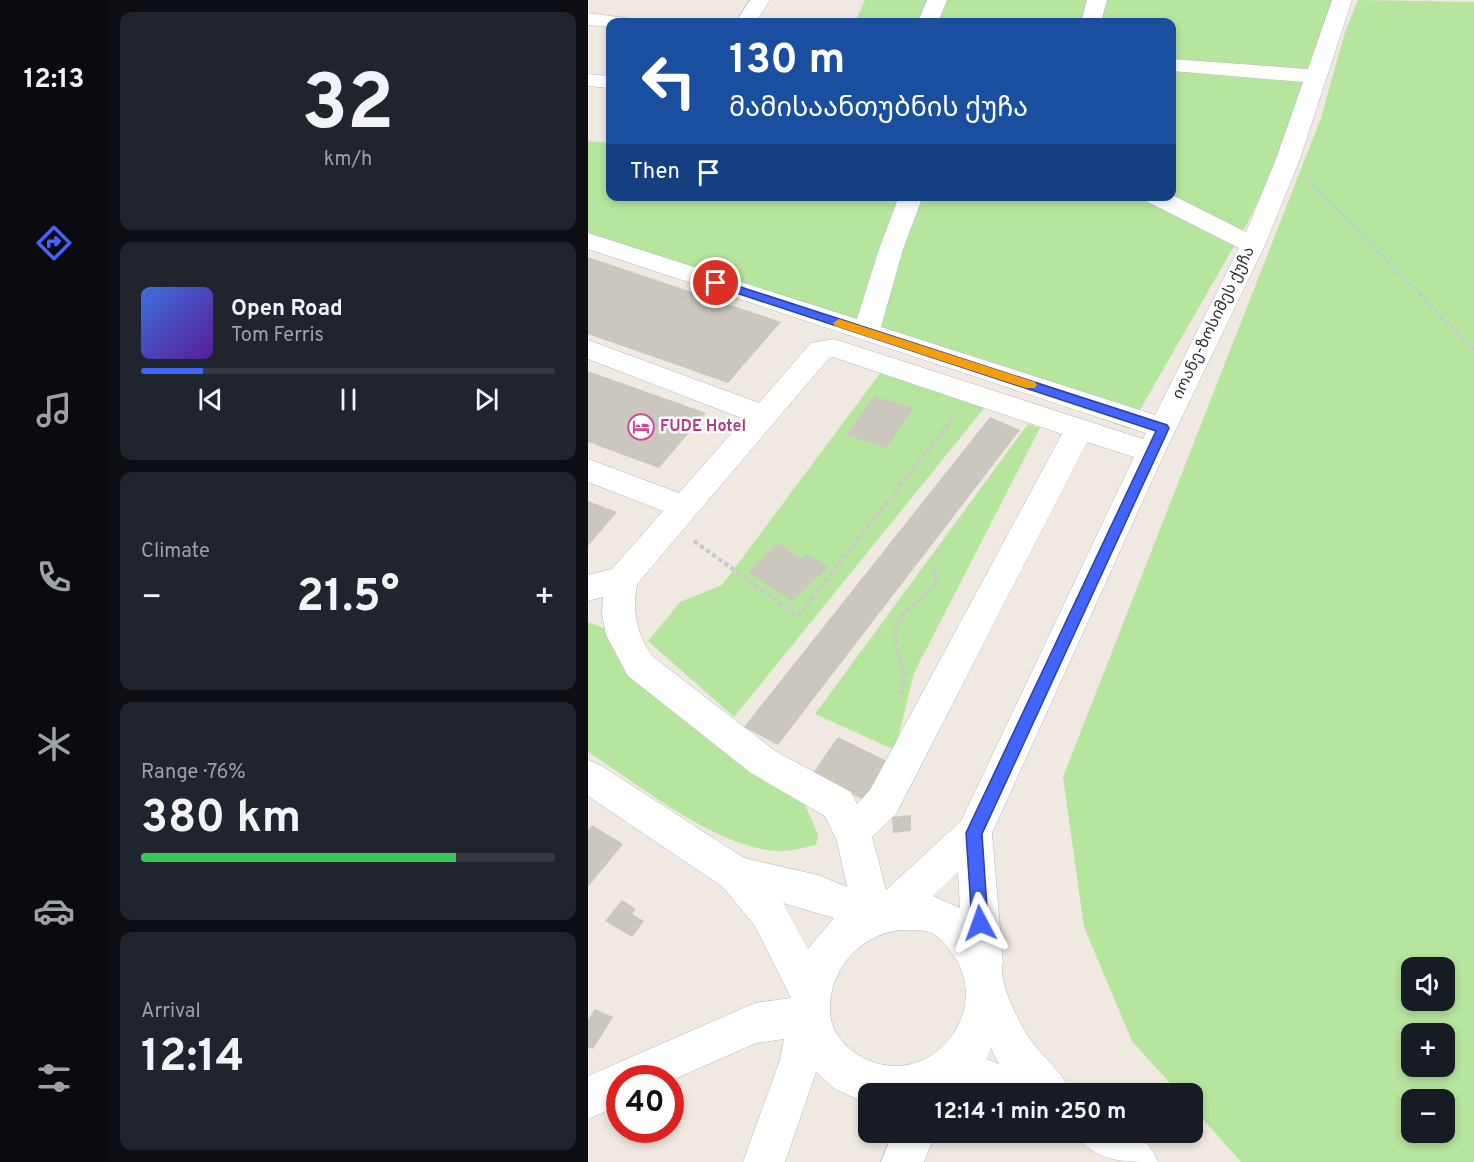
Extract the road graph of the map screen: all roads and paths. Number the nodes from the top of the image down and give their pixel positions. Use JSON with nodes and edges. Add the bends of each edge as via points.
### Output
{"nodes":[{"id":1,"x":760,"y":0,"type":"edge"},
{"id":2,"x":937,"y":0,"type":"edge"},
{"id":3,"x":1097,"y":0,"type":"edge"},
{"id":4,"x":1342,"y":0,"type":"edge"},
{"id":5,"x":749,"y":18,"type":"edge"},
{"id":6,"x":930,"y":18,"type":"edge"},
{"id":7,"x":1092,"y":18,"type":"edge"},
{"id":8,"x":588,"y":19,"type":"edge"},
{"id":9,"x":606,"y":21,"type":"edge"},
{"id":10,"x":1176,"y":65,"type":"edge"},
{"id":11,"x":1316,"y":76,"type":"junction"},
{"id":12,"x":588,"y":80,"type":"edge"},
{"id":13,"x":606,"y":82,"type":"edge"},
{"id":14,"x":1288,"y":159,"type":"junction"},
{"id":15,"x":909,"y":201,"type":"edge"},
{"id":16,"x":1164,"y":201,"type":"edge"},
{"id":17,"x":588,"y":241,"type":"edge"},
{"id":18,"x":1253,"y":245,"type":"junction"},
{"id":19,"x":866,"y":332,"type":"junction"},
{"id":20,"x":588,"y":349,"type":"edge"},
{"id":21,"x":1474,"y":350,"type":"edge"},
{"id":22,"x":972,"y":393,"type":"junction"},
{"id":23,"x":762,"y":415,"type":"junction"},
{"id":24,"x":1079,"y":429,"type":"junction"},
{"id":25,"x":1157,"y":440,"type":"junction"},
{"id":26,"x":588,"y":471,"type":"edge"},
{"id":27,"x":677,"y":515,"type":"junction"},
{"id":28,"x":933,"y":567,"type":"dead end"},
{"id":29,"x":622,"y":579,"type":"junction"},
{"id":30,"x":588,"y":588,"type":"edge"},
{"id":31,"x":896,"y":703,"type":"dead end"},
{"id":32,"x":588,"y":776,"type":"edge"},
{"id":33,"x":852,"y":829,"type":"junction"},
{"id":34,"x":974,"y":833,"type":"junction"},
{"id":35,"x":736,"y":874,"type":"junction"},
{"id":36,"x":881,"y":914,"type":"junction"},
{"id":37,"x":985,"y":981,"type":"junction"},
{"id":38,"x":812,"y":1007,"type":"junction"},
{"id":39,"x":659,"y":1065,"type":"edge"},
{"id":40,"x":939,"y":1080,"type":"edge"},
{"id":41,"x":996,"y":1083,"type":"edge"},
{"id":42,"x":1041,"y":1083,"type":"edge"},
{"id":43,"x":606,"y":1090,"type":"edge"},
{"id":44,"x":588,"y":1098,"type":"edge"},
{"id":45,"x":910,"y":1143,"type":"edge"},
{"id":46,"x":1112,"y":1143,"type":"edge"},
{"id":47,"x":764,"y":1162,"type":"edge"},
{"id":48,"x":902,"y":1162,"type":"edge"},
{"id":49,"x":1137,"y":1162,"type":"edge"}],
"edges":[{"from":1,"to":5,"type":"street"},
{"from":2,"to":6,"type":"street"},
{"from":3,"to":7,"type":"street"},
{"from":4,"to":11,"type":"street","name":"იოანე-ზოსიმეს ქუჩა"},
{"from":8,"to":9,"type":"street"},
{"from":10,"to":11,"type":"street"},
{"from":11,"to":14,"type":"street","name":"იოანე-ზოსიმეს ქუჩა"},
{"from":12,"to":13,"type":"street"},
{"from":14,"to":18,"type":"street","name":"იოანე-ზოსიმეს ქუჩა"},
{"from":14,"to":21,"type":"path"},
{"from":15,"to":19,"type":"street"},
{"from":16,"to":18,"type":"street"},
{"from":17,"to":19,"type":"street"},
{"from":18,"to":25,"type":"street","name":"იოანე-ზოსიმეს ქუჩა"},
{"from":19,"to":25,"type":"street"},
{"from":20,"to":23,"type":"street"},
{"from":22,"to":23,"type":"street","via":[[834,348],[813,356]]},
{"from":22,"to":24,"type":"street"},
{"from":22,"to":27,"type":"path","via":[[798,616]]},
{"from":23,"to":27,"type":"street"},
{"from":24,"to":25,"type":"street"},
{"from":24,"to":33,"type":"street","via":[[883,802]]},
{"from":25,"to":34,"type":"street","name":"იოანე-ზოსიმეს ქუჩა"},
{"from":26,"to":27,"type":"street"},
{"from":27,"to":29,"type":"street"},
{"from":28,"to":31,"type":"path","via":[[937,582],[933,590],[902,615],[894,632],[904,669],[902,695]]},
{"from":29,"to":30,"type":"street"},
{"from":29,"to":33,"type":"street","via":[[617,601],[619,626],[626,646],[640,666],[763,762],[838,804]]},
{"from":32,"to":35,"type":"street"},
{"from":33,"to":36,"type":"street"},
{"from":34,"to":36,"type":"street","name":"იოანე-ზოსიმეს ქუჩა"},
{"from":34,"to":37,"type":"street","name":"იოანე-ზოსიმეს ქუჩა"},
{"from":35,"to":36,"type":"street","via":[[818,893]]},
{"from":35,"to":38,"type":"street","via":[[781,934]]},
{"from":36,"to":37,"type":"street","via":[[918,911],[958,930],[973,947]]},
{"from":36,"to":38,"type":"street","via":[[846,932],[831,948],[819,968]]},
{"from":37,"to":40,"type":"street","via":[[984,1017],[976,1037]]},
{"from":37,"to":42,"type":"street","via":[[1016,1055]]},
{"from":38,"to":39,"type":"street","via":[[754,1023]]},
{"from":38,"to":40,"type":"street","via":[[815,1035],[844,1072],[870,1085],[899,1088]]},
{"from":38,"to":47,"type":"street","via":[[800,1060]]},
{"from":40,"to":41,"type":"street","via":[[967,1072]]},
{"from":43,"to":44,"type":"street"},
{"from":45,"to":48,"type":"street"},
{"from":46,"to":49,"type":"street"}]}
